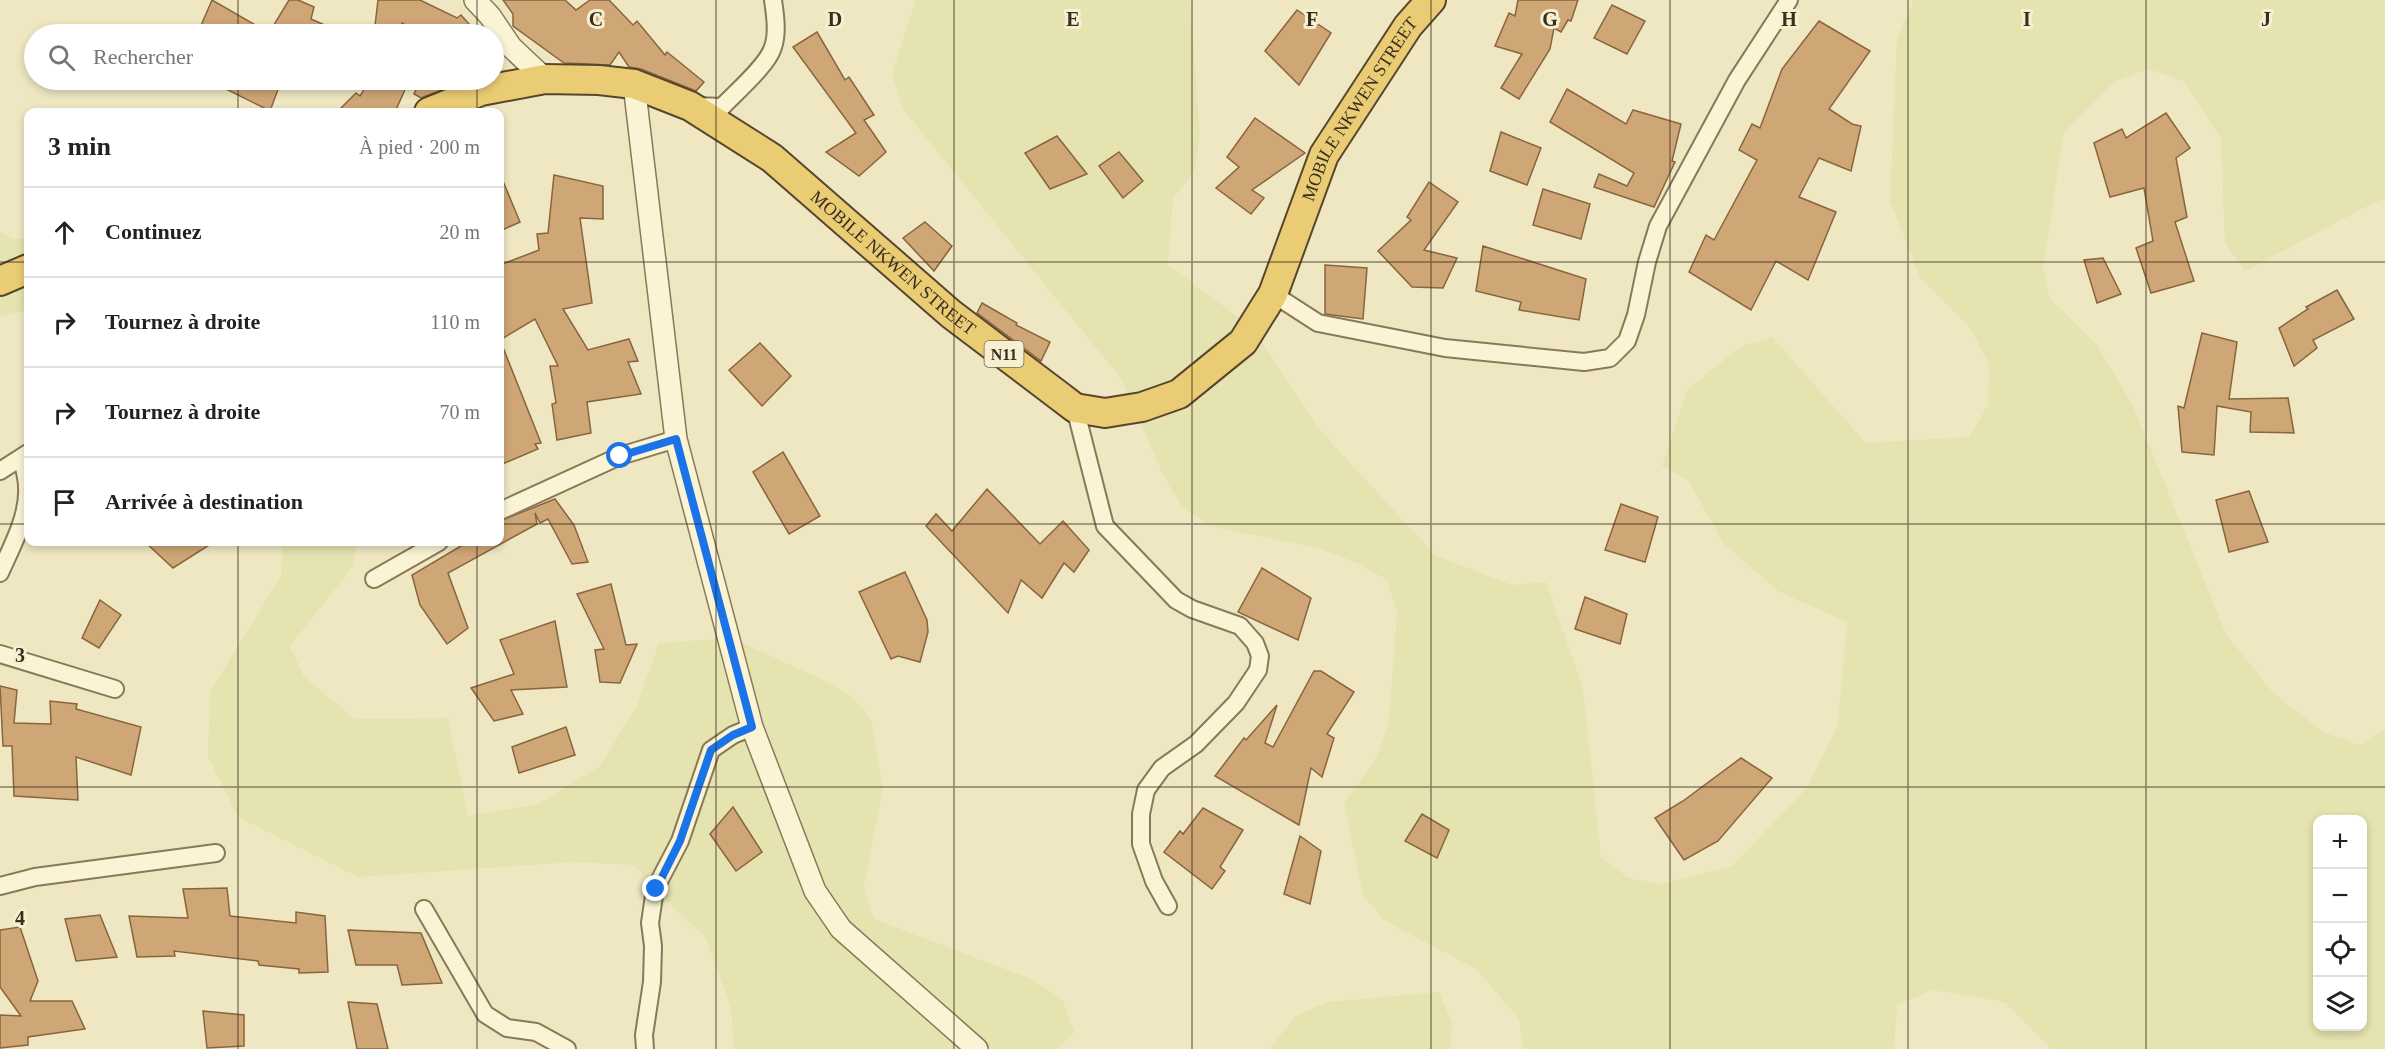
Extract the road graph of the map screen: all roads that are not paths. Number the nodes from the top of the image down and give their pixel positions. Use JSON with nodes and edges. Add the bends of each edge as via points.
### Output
{"nodes":[{"id":1,"x":475,"y":0,"type":"edge"},
{"id":2,"x":773,"y":0,"type":"edge"},
{"id":3,"x":1431,"y":0,"type":"edge"},
{"id":4,"x":1789,"y":0,"type":"edge"},
{"id":5,"x":495,"y":24,"type":"edge"},
{"id":6,"x":504,"y":37,"type":"edge"},
{"id":7,"x":545,"y":79,"type":"junction"},
{"id":8,"x":634,"y":84,"type":"junction"},
{"id":9,"x":504,"y":87,"type":"edge"},
{"id":10,"x":486,"y":90,"type":"edge"},
{"id":11,"x":690,"y":106,"type":"junction"},
{"id":12,"x":439,"y":108,"type":"edge"},
{"id":13,"x":24,"y":271,"type":"edge"},
{"id":14,"x":0,"y":281,"type":"edge"},
{"id":15,"x":1273,"y":294,"type":"junction"},
{"id":16,"x":1075,"y":408,"type":"junction"},
{"id":17,"x":676,"y":439,"type":"junction"},
{"id":18,"x":24,"y":457,"type":"edge"},
{"id":19,"x":0,"y":471,"type":"edge"},
{"id":20,"x":24,"y":509,"type":"edge"},
{"id":21,"x":504,"y":509,"type":"edge"},
{"id":22,"x":432,"y":546,"type":"edge"},
{"id":23,"x":0,"y":573,"type":"edge"},
{"id":24,"x":374,"y":579,"type":"dead end"},
{"id":25,"x":0,"y":654,"type":"edge"},
{"id":26,"x":115,"y":689,"type":"dead end"},
{"id":27,"x":752,"y":727,"type":"junction"},
{"id":28,"x":216,"y":853,"type":"dead end"},
{"id":29,"x":0,"y":886,"type":"edge"},
{"id":30,"x":1168,"y":906,"type":"dead end"},
{"id":31,"x":424,"y":909,"type":"dead end"},
{"id":32,"x":567,"y":1049,"type":"edge"},
{"id":33,"x":645,"y":1049,"type":"edge"},
{"id":34,"x":977,"y":1049,"type":"edge"}],
"edges":[{"from":1,"to":5,"type":"street"},
{"from":2,"to":11,"type":"street","via":[[773,47],[756,72],[722,107]]},
{"from":3,"to":15,"type":"highway","name":"MOBILE NKWEN STREET","number":"N11","via":[[1408,26],[1324,155]]},
{"from":4,"to":15,"type":"street","via":[[1737,80],[1658,226],[1628,341],[1610,358],[1584,362],[1445,348],[1318,323]]},
{"from":6,"to":7,"type":"street"},
{"from":7,"to":8,"type":"highway","name":"MOBILE NKWEN STREET","number":"N11"},
{"from":7,"to":9,"type":"highway","name":"MOBILE NKWEN STREET","number":"N11"},
{"from":8,"to":11,"type":"highway","name":"MOBILE NKWEN STREET","number":"N11"},
{"from":8,"to":17,"type":"street"},
{"from":10,"to":12,"type":"highway","name":"MOBILE NKWEN STREET","number":"N11"},
{"from":11,"to":16,"type":"highway","name":"MOBILE NKWEN STREET","number":"N11","via":[[772,158],[951,315]]},
{"from":13,"to":14,"type":"highway"},
{"from":15,"to":16,"type":"highway","name":"MOBILE NKWEN STREET","number":"N11","via":[[1243,342],[1179,394],[1142,407],[1104,413]]},
{"from":16,"to":30,"type":"street","via":[[1105,526],[1176,600],[1240,626],[1255,642],[1260,657],[1258,670],[1236,703],[1196,744],[1162,768],[1146,790],[1141,844]]},
{"from":17,"to":21,"type":"street","via":[[620,456]]},
{"from":17,"to":27,"type":"street"},
{"from":18,"to":19,"type":"street"},
{"from":20,"to":23,"type":"street"},
{"from":22,"to":24,"type":"street"},
{"from":25,"to":26,"type":"street"},
{"from":27,"to":33,"type":"street","via":[[711,750],[680,841],[656,889],[650,922],[652,982]]},
{"from":27,"to":34,"type":"street","via":[[815,891],[840,929]]},
{"from":28,"to":29,"type":"street","via":[[34,877]]},
{"from":31,"to":32,"type":"street","via":[[485,1014],[507,1028],[536,1032]]}]}
